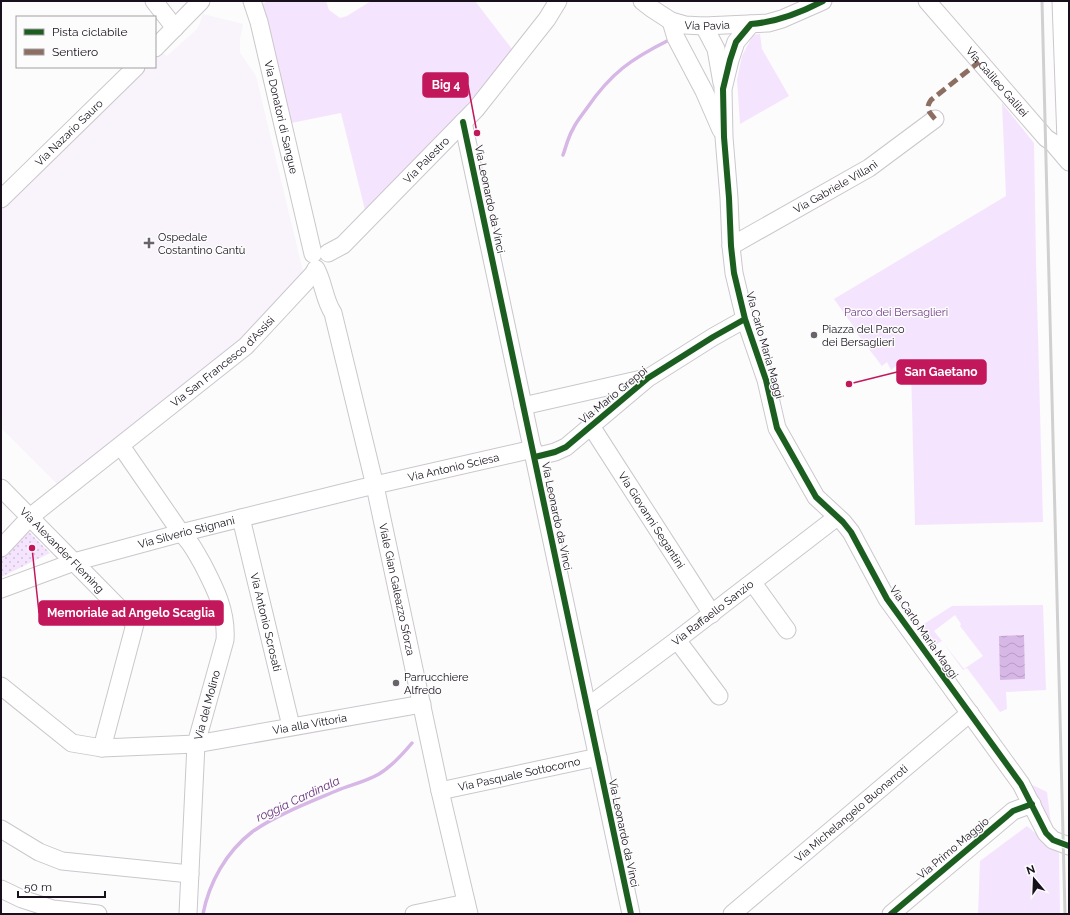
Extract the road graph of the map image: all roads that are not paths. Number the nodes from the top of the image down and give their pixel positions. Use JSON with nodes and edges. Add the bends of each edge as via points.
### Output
{"nodes":[{"id":1,"x":154,"y":1,"type":"edge"},
{"id":2,"x":201,"y":1,"type":"edge"},
{"id":3,"x":252,"y":1,"type":"edge"},
{"id":4,"x":558,"y":1,"type":"edge"},
{"id":5,"x":642,"y":1,"type":"edge"},
{"id":6,"x":927,"y":1,"type":"edge"},
{"id":7,"x":1061,"y":1,"type":"edge"},
{"id":8,"x":814,"y":3,"type":"edge"},
{"id":9,"x":671,"y":21,"type":"junction"},
{"id":10,"x":751,"y":24,"type":"junction"},
{"id":11,"x":704,"y":26,"type":"junction"},
{"id":12,"x":175,"y":28,"type":"junction"},
{"id":13,"x":156,"y":47,"type":"edge"},
{"id":14,"x":135,"y":68,"type":"edge"},
{"id":15,"x":723,"y":89,"type":"junction"},
{"id":16,"x":1067,"y":112,"type":"edge"},
{"id":17,"x":935,"y":119,"type":"dead end"},
{"id":18,"x":463,"y":122,"type":"junction"},
{"id":19,"x":724,"y":137,"type":"junction"},
{"id":20,"x":1067,"y":160,"type":"edge"},
{"id":21,"x":1,"y":198,"type":"edge"},
{"id":22,"x":731,"y":246,"type":"junction"},
{"id":23,"x":321,"y":258,"type":"junction"},
{"id":24,"x":745,"y":319,"type":"junction"},
{"id":25,"x":648,"y":378,"type":"junction"},
{"id":26,"x":523,"y":406,"type":"junction"},
{"id":27,"x":591,"y":426,"type":"junction"},
{"id":28,"x":121,"y":446,"type":"junction"},
{"id":29,"x":534,"y":453,"type":"junction"},
{"id":30,"x":375,"y":486,"type":"junction"},
{"id":31,"x":1,"y":488,"type":"edge"},
{"id":32,"x":30,"y":517,"type":"junction"},
{"id":33,"x":837,"y":517,"type":"junction"},
{"id":34,"x":242,"y":518,"type":"junction"},
{"id":35,"x":181,"y":533,"type":"junction"},
{"id":36,"x":1,"y":548,"type":"edge"},
{"id":37,"x":74,"y":562,"type":"junction"},
{"id":38,"x":752,"y":583,"type":"junction"},
{"id":39,"x":1,"y":589,"type":"edge"},
{"id":40,"x":712,"y":614,"type":"junction"},
{"id":41,"x":787,"y":630,"type":"dead end"},
{"id":42,"x":677,"y":640,"type":"junction"},
{"id":43,"x":1,"y":686,"type":"edge"},
{"id":44,"x":719,"y":696,"type":"dead end"},
{"id":45,"x":422,"y":704,"type":"junction"},
{"id":46,"x":587,"y":707,"type":"junction"},
{"id":47,"x":970,"y":712,"type":"junction"},
{"id":48,"x":291,"y":726,"type":"junction"},
{"id":49,"x":196,"y":744,"type":"junction"},
{"id":50,"x":102,"y":748,"type":"junction"},
{"id":51,"x":598,"y":757,"type":"junction"},
{"id":52,"x":440,"y":791,"type":"junction"},
{"id":53,"x":1032,"y":804,"type":"junction"},
{"id":54,"x":1,"y":829,"type":"edge"},
{"id":55,"x":1069,"y":846,"type":"edge"},
{"id":56,"x":190,"y":874,"type":"junction"},
{"id":57,"x":1,"y":889,"type":"edge"},
{"id":58,"x":467,"y":908,"type":"edge"},
{"id":59,"x":98,"y":914,"type":"edge"},
{"id":60,"x":188,"y":914,"type":"edge"},
{"id":61,"x":414,"y":914,"type":"edge"},
{"id":62,"x":631,"y":914,"type":"edge"},
{"id":63,"x":732,"y":914,"type":"edge"},
{"id":64,"x":891,"y":914,"type":"edge"}],
"edges":[{"from":1,"to":12,"type":"street"},
{"from":2,"to":12,"type":"street"},
{"from":3,"to":23,"type":"street","name":"Via Donatori di Sangue","via":[[309,233]]},
{"from":4,"to":18,"type":"street","name":"Via Palestro","via":[[547,20]]},
{"from":5,"to":9,"type":"street","name":"Via Pavia"},
{"from":6,"to":20,"type":"street","name":"Via Galileo Galilei"},
{"from":7,"to":16,"type":"street"},
{"from":8,"to":10,"type":"street","name":"Via Pavia","via":[[782,19]]},
{"from":9,"to":11,"type":"street","name":"Via Pavia"},
{"from":9,"to":19,"type":"street","name":"Via Carlo Maria Maggi","via":[[676,38],[704,91]]},
{"from":10,"to":11,"type":"street","name":"Via Pavia"},
{"from":10,"to":15,"type":"street","name":"Via Carlo Maria Maggi","via":[[736,42]]},
{"from":11,"to":15,"type":"street","name":"Via Carlo Maria Maggi","via":[[716,49]]},
{"from":12,"to":13,"type":"street"},
{"from":14,"to":21,"type":"street","name":"Via Nazario Sauro"},
{"from":15,"to":19,"type":"street","name":"Via Carlo Maria Maggi"},
{"from":16,"to":20,"type":"street"},
{"from":17,"to":22,"type":"street","name":"Via Gabriele Villani","via":[[869,168]]},
{"from":18,"to":23,"type":"street","name":"Via Palestro","via":[[343,245]]},
{"from":18,"to":26,"type":"street","name":"Via Leonardo da Vinci"},
{"from":19,"to":22,"type":"street","name":"Via Carlo Maria Maggi"},
{"from":22,"to":24,"type":"street","name":"Via Carlo Maria Maggi","via":[[734,273]]},
{"from":23,"to":28,"type":"street","name":"Via San Francesco d'Assisi","via":[[313,274],[246,346]]},
{"from":23,"to":30,"type":"street","name":"Viale Gian Galeazzo Sforza","via":[[321,279],[333,313]]},
{"from":24,"to":25,"type":"street","name":"Via Mario Greppi","via":[[713,336]]},
{"from":24,"to":33,"type":"street","name":"Via Carlo Maria Maggi","via":[[766,380],[777,428],[816,497]]},
{"from":25,"to":26,"type":"street"},
{"from":25,"to":27,"type":"street","name":"Via Mario Greppi"},
{"from":26,"to":29,"type":"street","name":"Via Leonardo da Vinci"},
{"from":27,"to":29,"type":"street","name":"Via Mario Greppi","via":[[566,447],[555,452]]},
{"from":27,"to":40,"type":"street","name":"Via Giovanni Segantini"},
{"from":28,"to":32,"type":"street","name":"Via San Francesco d'Assisi"},
{"from":28,"to":35,"type":"street"},
{"from":29,"to":30,"type":"street","name":"Via Antonio Sciesa"},
{"from":29,"to":46,"type":"street","name":"Via Leonardo da Vinci"},
{"from":30,"to":34,"type":"street","name":"Via Silverio Stignani"},
{"from":30,"to":45,"type":"street","name":"Viale Gian Galeazzo Sforza"},
{"from":31,"to":32,"type":"street","name":"Via Alexander Fleming"},
{"from":32,"to":36,"type":"street","name":"Via San Francesco d'Assisi"},
{"from":32,"to":37,"type":"street","name":"Via Alexander Fleming"},
{"from":33,"to":38,"type":"street","name":"Via Raffaello Sanzio"},
{"from":33,"to":47,"type":"street","name":"Via Carlo Maria Maggi","via":[[851,532],[887,599]]},
{"from":34,"to":35,"type":"street","name":"Via Silverio Stignani"},
{"from":34,"to":48,"type":"street","name":"Via Antonio Scrosati"},
{"from":35,"to":37,"type":"street","name":"Via Silverio Stignani"},
{"from":35,"to":49,"type":"street","name":"Via del Molino","via":[[190,540],[215,589],[225,623],[225,640]]},
{"from":37,"to":39,"type":"street","name":"Via Silverio Stignani"},
{"from":37,"to":50,"type":"street","name":"Via Alexander Fleming","via":[[135,624]]},
{"from":38,"to":40,"type":"street","name":"Via Raffaello Sanzio"},
{"from":38,"to":41,"type":"street"},
{"from":40,"to":42,"type":"street","name":"Via Raffaello Sanzio"},
{"from":42,"to":44,"type":"street"},
{"from":42,"to":46,"type":"street","name":"Via Raffaello Sanzio"},
{"from":43,"to":50,"type":"street","name":"Via alla Vittoria","via":[[72,743]]},
{"from":45,"to":48,"type":"street","name":"Via alla Vittoria"},
{"from":45,"to":52,"type":"street","name":"Viale Gian Galeazzo Sforza"},
{"from":46,"to":51,"type":"street","name":"Via Leonardo da Vinci"},
{"from":47,"to":53,"type":"street","name":"Via Carlo Maria Maggi","via":[[1021,784]]},
{"from":47,"to":63,"type":"street","name":"Via Michelangelo Buonarroti"},
{"from":48,"to":49,"type":"street","name":"Via alla Vittoria"},
{"from":49,"to":50,"type":"street","name":"Via alla Vittoria"},
{"from":49,"to":56,"type":"street","name":"Via del Molino"},
{"from":51,"to":52,"type":"street","name":"Via Pasquale Sottocorno"},
{"from":51,"to":62,"type":"street","name":"Via Leonardo da Vinci"},
{"from":52,"to":58,"type":"street","name":"Viale Gian Galeazzo Sforza"},
{"from":53,"to":55,"type":"street","name":"Via Carlo Maria Maggi","via":[[1049,836]]},
{"from":53,"to":64,"type":"street","name":"Via Primo Maggio","via":[[1013,811]]},
{"from":54,"to":56,"type":"street","via":[[39,852],[62,861]]},
{"from":56,"to":60,"type":"street","name":"Via del Molino"},
{"from":57,"to":59,"type":"street","via":[[53,909]]},
{"from":58,"to":61,"type":"street"}]}
